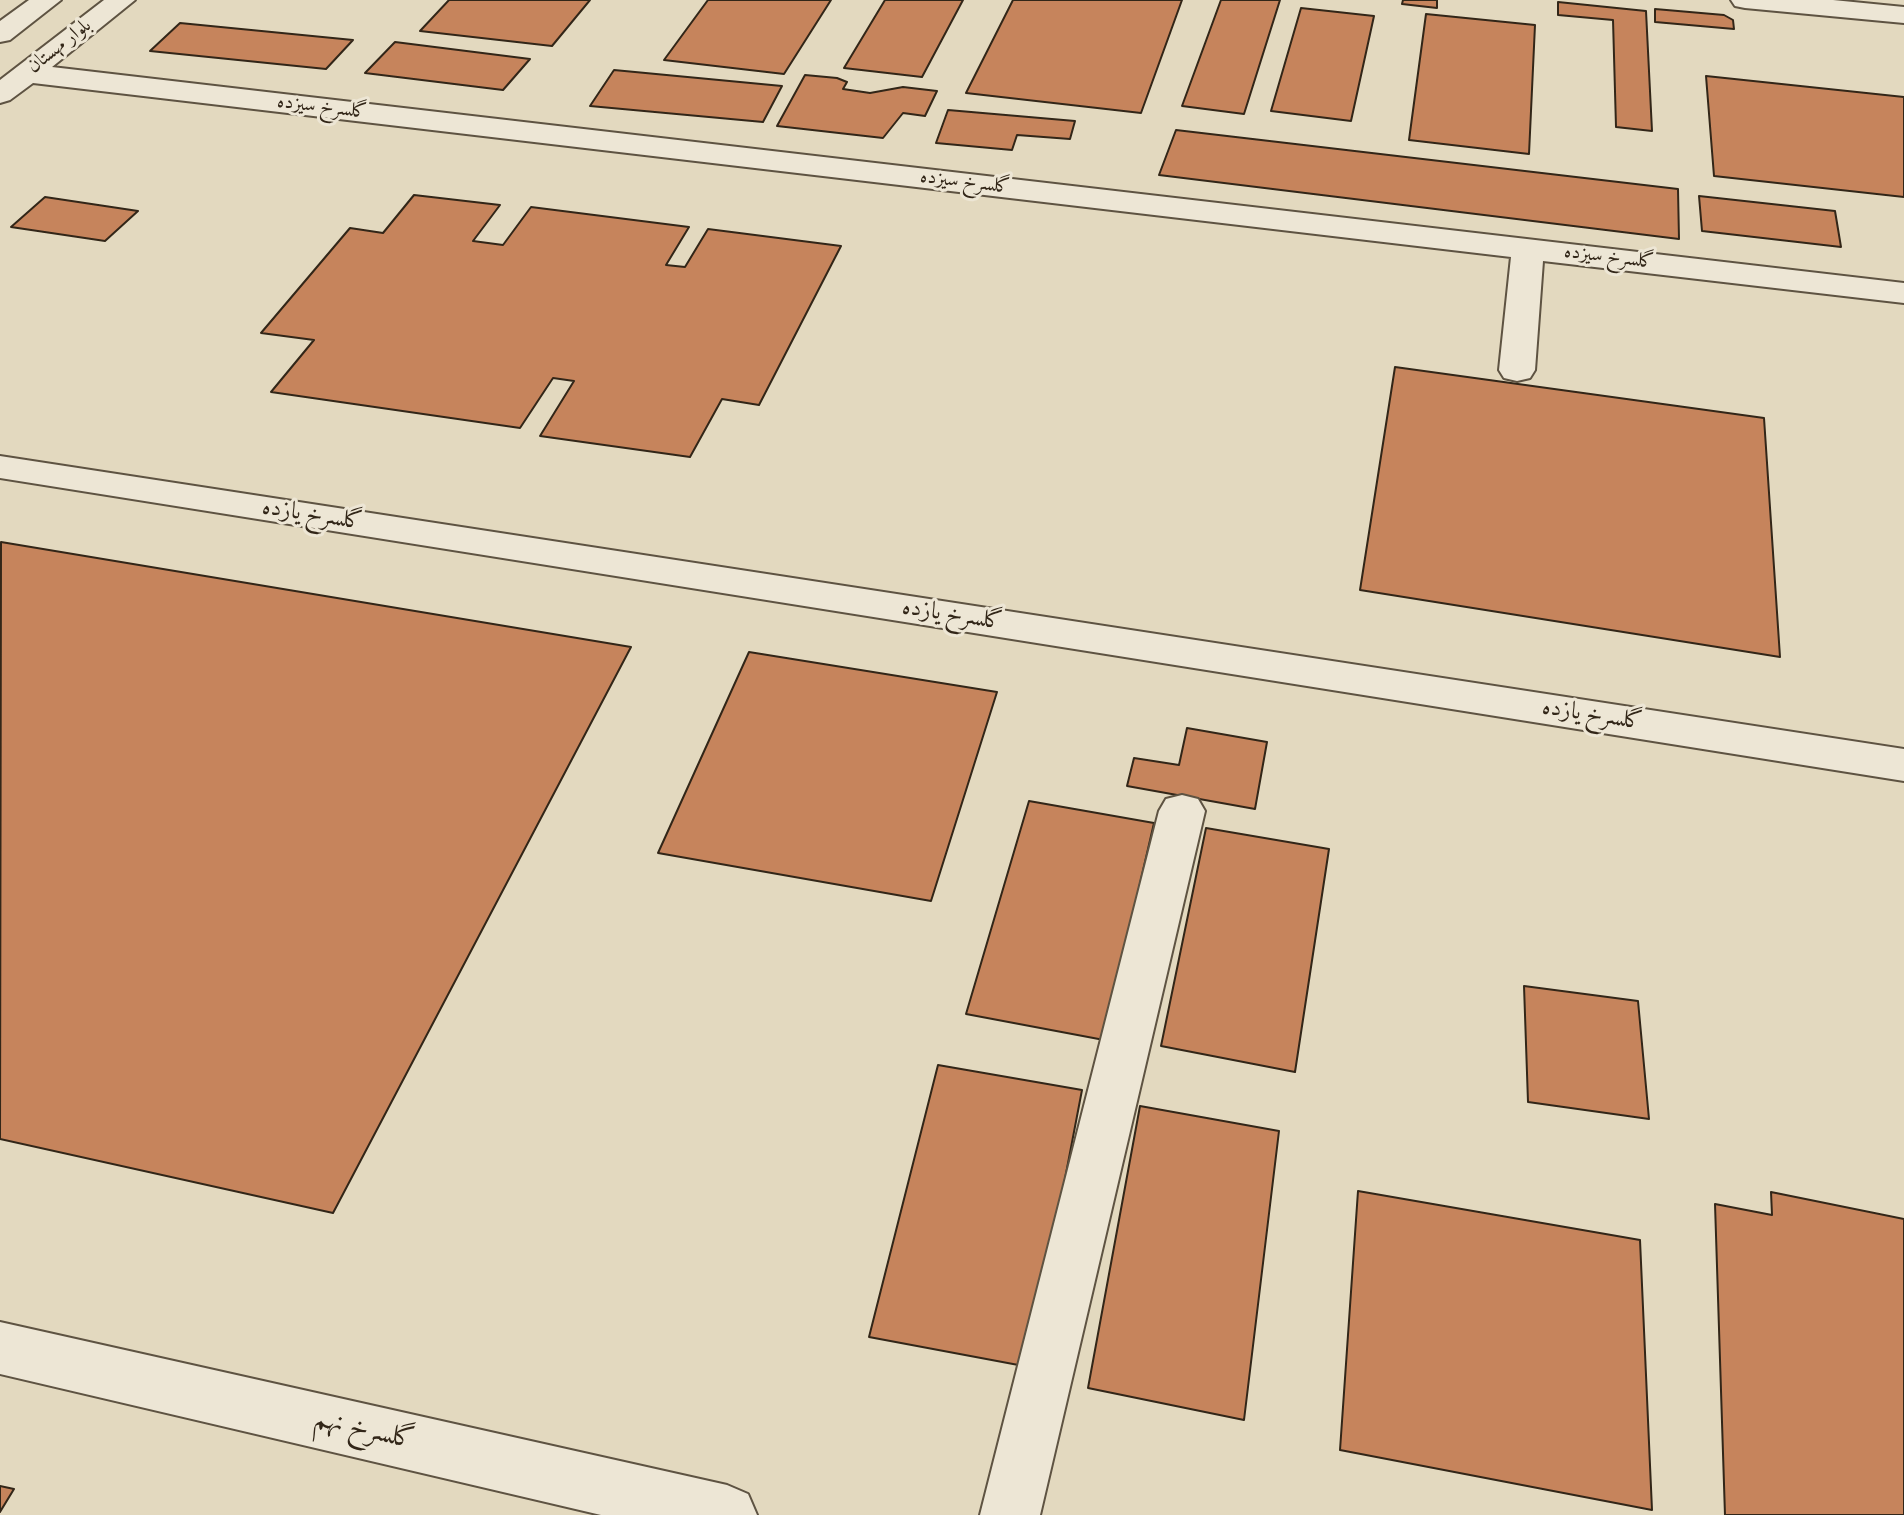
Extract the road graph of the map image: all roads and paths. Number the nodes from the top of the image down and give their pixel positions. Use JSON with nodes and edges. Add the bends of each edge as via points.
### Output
{"nodes":[{"id":1,"x":47,"y":0,"type":"edge"},
{"id":2,"x":121,"y":0,"type":"edge"},
{"id":3,"x":1745,"y":0,"type":"edge"},
{"id":4,"x":1904,"y":15,"type":"edge"},
{"id":5,"x":0,"y":34,"type":"edge"},
{"id":6,"x":26,"y":73,"type":"junction"},
{"id":7,"x":0,"y":94,"type":"edge"},
{"id":8,"x":1528,"y":248,"type":"junction"},
{"id":9,"x":1904,"y":293,"type":"edge"},
{"id":10,"x":1517,"y":370,"type":"dead end"},
{"id":11,"x":9,"y":479,"type":"edge"},
{"id":12,"x":1904,"y":765,"type":"edge"},
{"id":13,"x":1182,"y":811,"type":"dead end"},
{"id":14,"x":0,"y":1348,"type":"edge"},
{"id":15,"x":727,"y":1515,"type":"edge"},
{"id":16,"x":1010,"y":1515,"type":"edge"}],
"edges":[{"from":1,"to":5,"type":"street","name":"بلوار مهستان"},
{"from":2,"to":6,"type":"street","name":"بلوار مهستان"},
{"from":3,"to":4,"type":"street"},
{"from":6,"to":7,"type":"street","name":"بلوار مهستان"},
{"from":6,"to":8,"type":"street","name":"گلسرخ سیزده"},
{"from":8,"to":9,"type":"street","name":"گلسرخ سیزده"},
{"from":8,"to":10,"type":"street"},
{"from":11,"to":12,"type":"street","name":"گلسرخ یازده"},
{"from":13,"to":16,"type":"street"},
{"from":14,"to":15,"type":"street","name":"گلسرخ نهم"}]}
